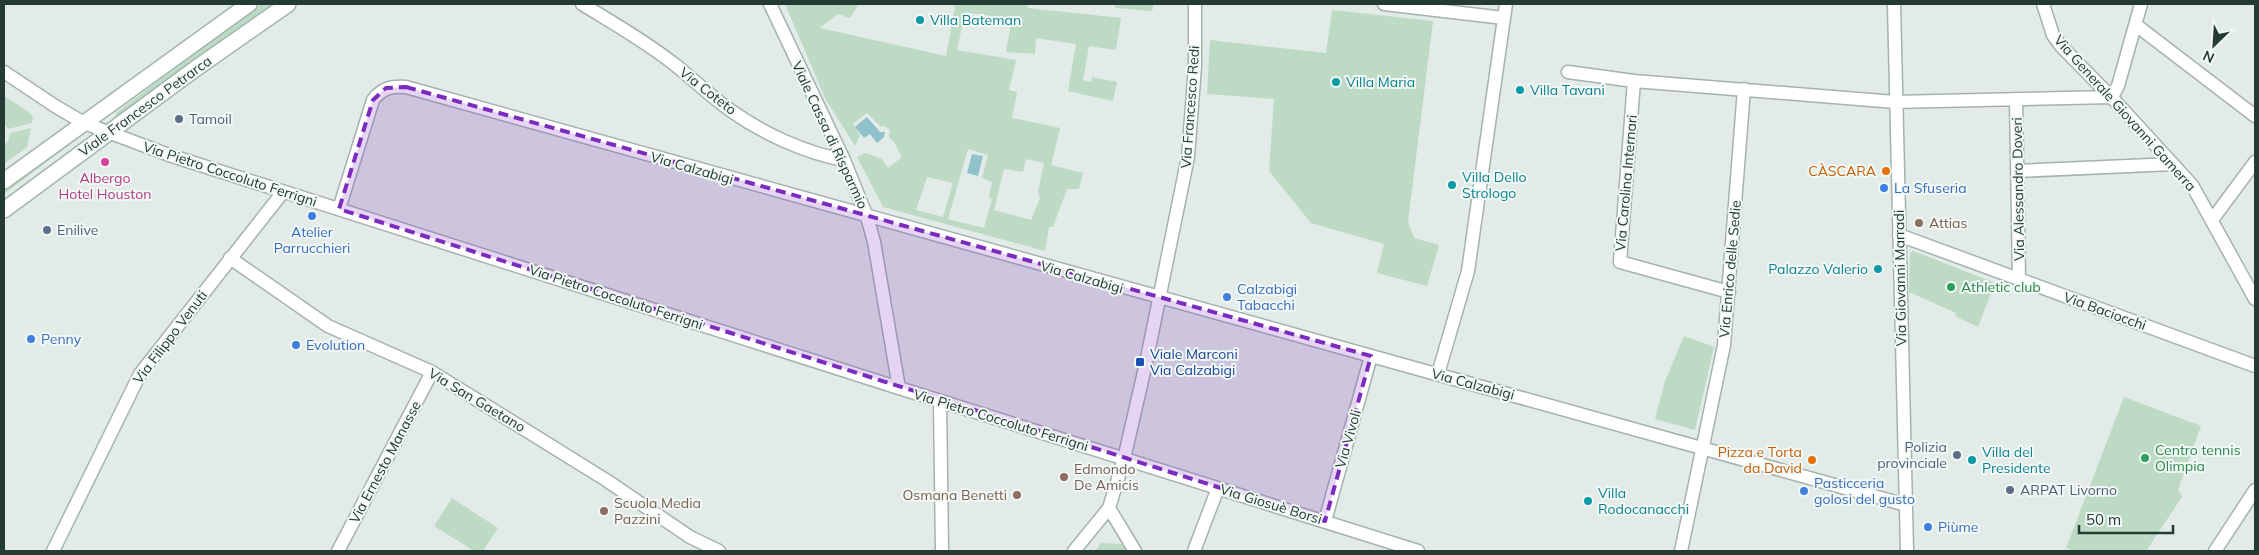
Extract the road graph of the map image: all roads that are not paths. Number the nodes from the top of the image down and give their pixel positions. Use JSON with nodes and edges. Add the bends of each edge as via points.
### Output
{"nodes":[{"id":1,"x":249,"y":4,"type":"edge"},
{"id":2,"x":288,"y":4,"type":"edge"},
{"id":3,"x":582,"y":4,"type":"edge"},
{"id":4,"x":770,"y":4,"type":"edge"},
{"id":5,"x":1195,"y":4,"type":"edge"},
{"id":6,"x":1384,"y":4,"type":"edge"},
{"id":7,"x":1506,"y":4,"type":"edge"},
{"id":8,"x":1894,"y":4,"type":"edge"},
{"id":9,"x":2043,"y":4,"type":"edge"},
{"id":10,"x":2141,"y":4,"type":"edge"},
{"id":11,"x":1504,"y":18,"type":"junction"},
{"id":12,"x":2136,"y":26,"type":"junction"},
{"id":13,"x":4,"y":72,"type":"edge"},
{"id":14,"x":1568,"y":72,"type":"dead end"},
{"id":15,"x":1634,"y":80,"type":"junction"},
{"id":16,"x":1744,"y":89,"type":"junction"},
{"id":17,"x":2112,"y":97,"type":"junction"},
{"id":18,"x":2016,"y":99,"type":"junction"},
{"id":19,"x":1895,"y":102,"type":"junction"},
{"id":20,"x":2255,"y":116,"type":"edge"},
{"id":21,"x":84,"y":123,"type":"junction"},
{"id":22,"x":108,"y":133,"type":"junction"},
{"id":23,"x":844,"y":160,"type":"junction"},
{"id":24,"x":2255,"y":162,"type":"edge"},
{"id":25,"x":2173,"y":164,"type":"junction"},
{"id":26,"x":2018,"y":171,"type":"junction"},
{"id":27,"x":4,"y":181,"type":"edge"},
{"id":28,"x":283,"y":192,"type":"junction"},
{"id":29,"x":339,"y":209,"type":"junction"},
{"id":30,"x":4,"y":210,"type":"edge"},
{"id":31,"x":867,"y":217,"type":"junction"},
{"id":32,"x":2212,"y":220,"type":"junction"},
{"id":33,"x":1899,"y":235,"type":"junction"},
{"id":34,"x":230,"y":258,"type":"junction"},
{"id":35,"x":2019,"y":279,"type":"junction"},
{"id":36,"x":1729,"y":292,"type":"junction"},
{"id":37,"x":1159,"y":298,"type":"junction"},
{"id":38,"x":2255,"y":299,"type":"edge"},
{"id":39,"x":1371,"y":356,"type":"junction"},
{"id":40,"x":2255,"y":366,"type":"edge"},
{"id":41,"x":432,"y":372,"type":"junction"},
{"id":42,"x":1438,"y":374,"type":"junction"},
{"id":43,"x":898,"y":388,"type":"junction"},
{"id":44,"x":940,"y":401,"type":"junction"},
{"id":45,"x":1703,"y":448,"type":"junction"},
{"id":46,"x":1124,"y":459,"type":"junction"},
{"id":47,"x":1218,"y":488,"type":"junction"},
{"id":48,"x":2255,"y":490,"type":"edge"},
{"id":49,"x":1906,"y":504,"type":"junction"},
{"id":50,"x":1109,"y":508,"type":"junction"},
{"id":51,"x":1325,"y":520,"type":"junction"},
{"id":52,"x":53,"y":551,"type":"edge"},
{"id":53,"x":338,"y":551,"type":"edge"},
{"id":54,"x":719,"y":551,"type":"edge"},
{"id":55,"x":942,"y":551,"type":"edge"},
{"id":56,"x":1074,"y":551,"type":"edge"},
{"id":57,"x":1136,"y":551,"type":"edge"},
{"id":58,"x":1194,"y":551,"type":"edge"},
{"id":59,"x":1418,"y":551,"type":"edge"},
{"id":60,"x":1681,"y":551,"type":"edge"},
{"id":61,"x":1907,"y":551,"type":"edge"},
{"id":62,"x":2215,"y":551,"type":"edge"}],
"edges":[{"from":1,"to":21,"type":"main road","name":"Viale Francesco Petrarca"},
{"from":2,"to":22,"type":"main road","name":"Viale Francesco Petrarca"},
{"from":3,"to":23,"type":"street","name":"Via Coteto","via":[[641,40],[748,122],[817,155]]},
{"from":4,"to":23,"type":"street","name":"Viale Cassa di Risparmio"},
{"from":5,"to":37,"type":"street","name":"Via Francesco Redi","via":[[1195,66],[1188,157]]},
{"from":6,"to":11,"type":"street"},
{"from":7,"to":11,"type":"street"},
{"from":8,"to":19,"type":"street","name":"Via Giovanni Marradi"},
{"from":9,"to":17,"type":"street","name":"Via Generale Giovanni Gamerra","via":[[2056,40]]},
{"from":10,"to":12,"type":"street"},
{"from":11,"to":42,"type":"street","via":[[1468,271]]},
{"from":12,"to":17,"type":"street"},
{"from":12,"to":20,"type":"street"},
{"from":13,"to":21,"type":"street","name":"Via Pietro Coccoluto Ferrigni"},
{"from":14,"to":15,"type":"street"},
{"from":15,"to":16,"type":"street"},
{"from":15,"to":36,"type":"street","name":"Via Carolina Internari","via":[[1620,262]]},
{"from":16,"to":19,"type":"street"},
{"from":16,"to":36,"type":"street","name":"Via Enrico delle Sedie"},
{"from":17,"to":18,"type":"street"},
{"from":17,"to":25,"type":"street","name":"Via Generale Giovanni Gamerra"},
{"from":18,"to":19,"type":"street"},
{"from":18,"to":26,"type":"street","name":"Via Alessandro Doveri"},
{"from":19,"to":33,"type":"street","name":"Via Giovanni Marradi"},
{"from":21,"to":22,"type":"street","name":"Via Pietro Coccoluto Ferrigni"},
{"from":21,"to":27,"type":"main road","name":"Viale Francesco Petrarca"},
{"from":22,"to":28,"type":"street","name":"Via Pietro Coccoluto Ferrigni"},
{"from":22,"to":30,"type":"main road","name":"Viale Francesco Petrarca"},
{"from":23,"to":31,"type":"street","name":"Viale Cassa di Risparmio"},
{"from":24,"to":32,"type":"street"},
{"from":25,"to":26,"type":"street"},
{"from":25,"to":32,"type":"street","name":"Via Generale Giovanni Gamerra","via":[[2192,185]]},
{"from":26,"to":35,"type":"street","name":"Via Alessandro Doveri"},
{"from":28,"to":29,"type":"street","name":"Via Pietro Coccoluto Ferrigni"},
{"from":28,"to":34,"type":"street","name":"Via Filippo Venuti"},
{"from":29,"to":31,"type":"street","name":"Via Calzabigi","via":[[373,100],[378,93],[394,86]]},
{"from":29,"to":43,"type":"street","name":"Via Pietro Coccoluto Ferrigni"},
{"from":31,"to":37,"type":"street","name":"Via Calzabigi"},
{"from":31,"to":43,"type":"street","name":"Viale Cassa di Risparmio"},
{"from":32,"to":38,"type":"street","name":"Via Generale Giovanni Gamerra"},
{"from":33,"to":35,"type":"street","name":"Via Baciocchi"},
{"from":33,"to":49,"type":"street","name":"Via Giovanni Marradi"},
{"from":34,"to":41,"type":"street","name":"Via San Gaetano","via":[[328,326]]},
{"from":34,"to":52,"type":"street","name":"Via Filippo Venuti","via":[[140,374]]},
{"from":35,"to":40,"type":"street","name":"Via Baciocchi"},
{"from":36,"to":45,"type":"street","name":"Via Enrico delle Sedie","via":[[1719,375]]},
{"from":37,"to":39,"type":"street","name":"Via Calzabigi"},
{"from":37,"to":46,"type":"street","name":"Via Francesco Redi"},
{"from":39,"to":42,"type":"street","name":"Via Calzabigi"},
{"from":39,"to":51,"type":"street","name":"Via Vivoli"},
{"from":41,"to":53,"type":"street","name":"Via Ernesto Manasse"},
{"from":41,"to":54,"type":"street","name":"Via San Gaetano","via":[[606,480],[690,537]]},
{"from":42,"to":45,"type":"street","name":"Via Calzabigi"},
{"from":43,"to":44,"type":"street","name":"Via Pietro Coccoluto Ferrigni"},
{"from":44,"to":46,"type":"street","name":"Via Pietro Coccoluto Ferrigni"},
{"from":44,"to":55,"type":"street"},
{"from":45,"to":49,"type":"street","name":"Via Calzabigi"},
{"from":45,"to":60,"type":"street","name":"Via Enrico delle Sedie"},
{"from":46,"to":47,"type":"street","name":"Via Giosuè Borsi"},
{"from":46,"to":50,"type":"street","name":"Via Francesco Redi"},
{"from":47,"to":51,"type":"street","name":"Via Giosuè Borsi"},
{"from":47,"to":58,"type":"street"},
{"from":48,"to":62,"type":"street"},
{"from":49,"to":61,"type":"street","name":"Via Giovanni Marradi"},
{"from":50,"to":56,"type":"street"},
{"from":50,"to":57,"type":"street"},
{"from":51,"to":59,"type":"street","name":"Via Giosuè Borsi"}]}
